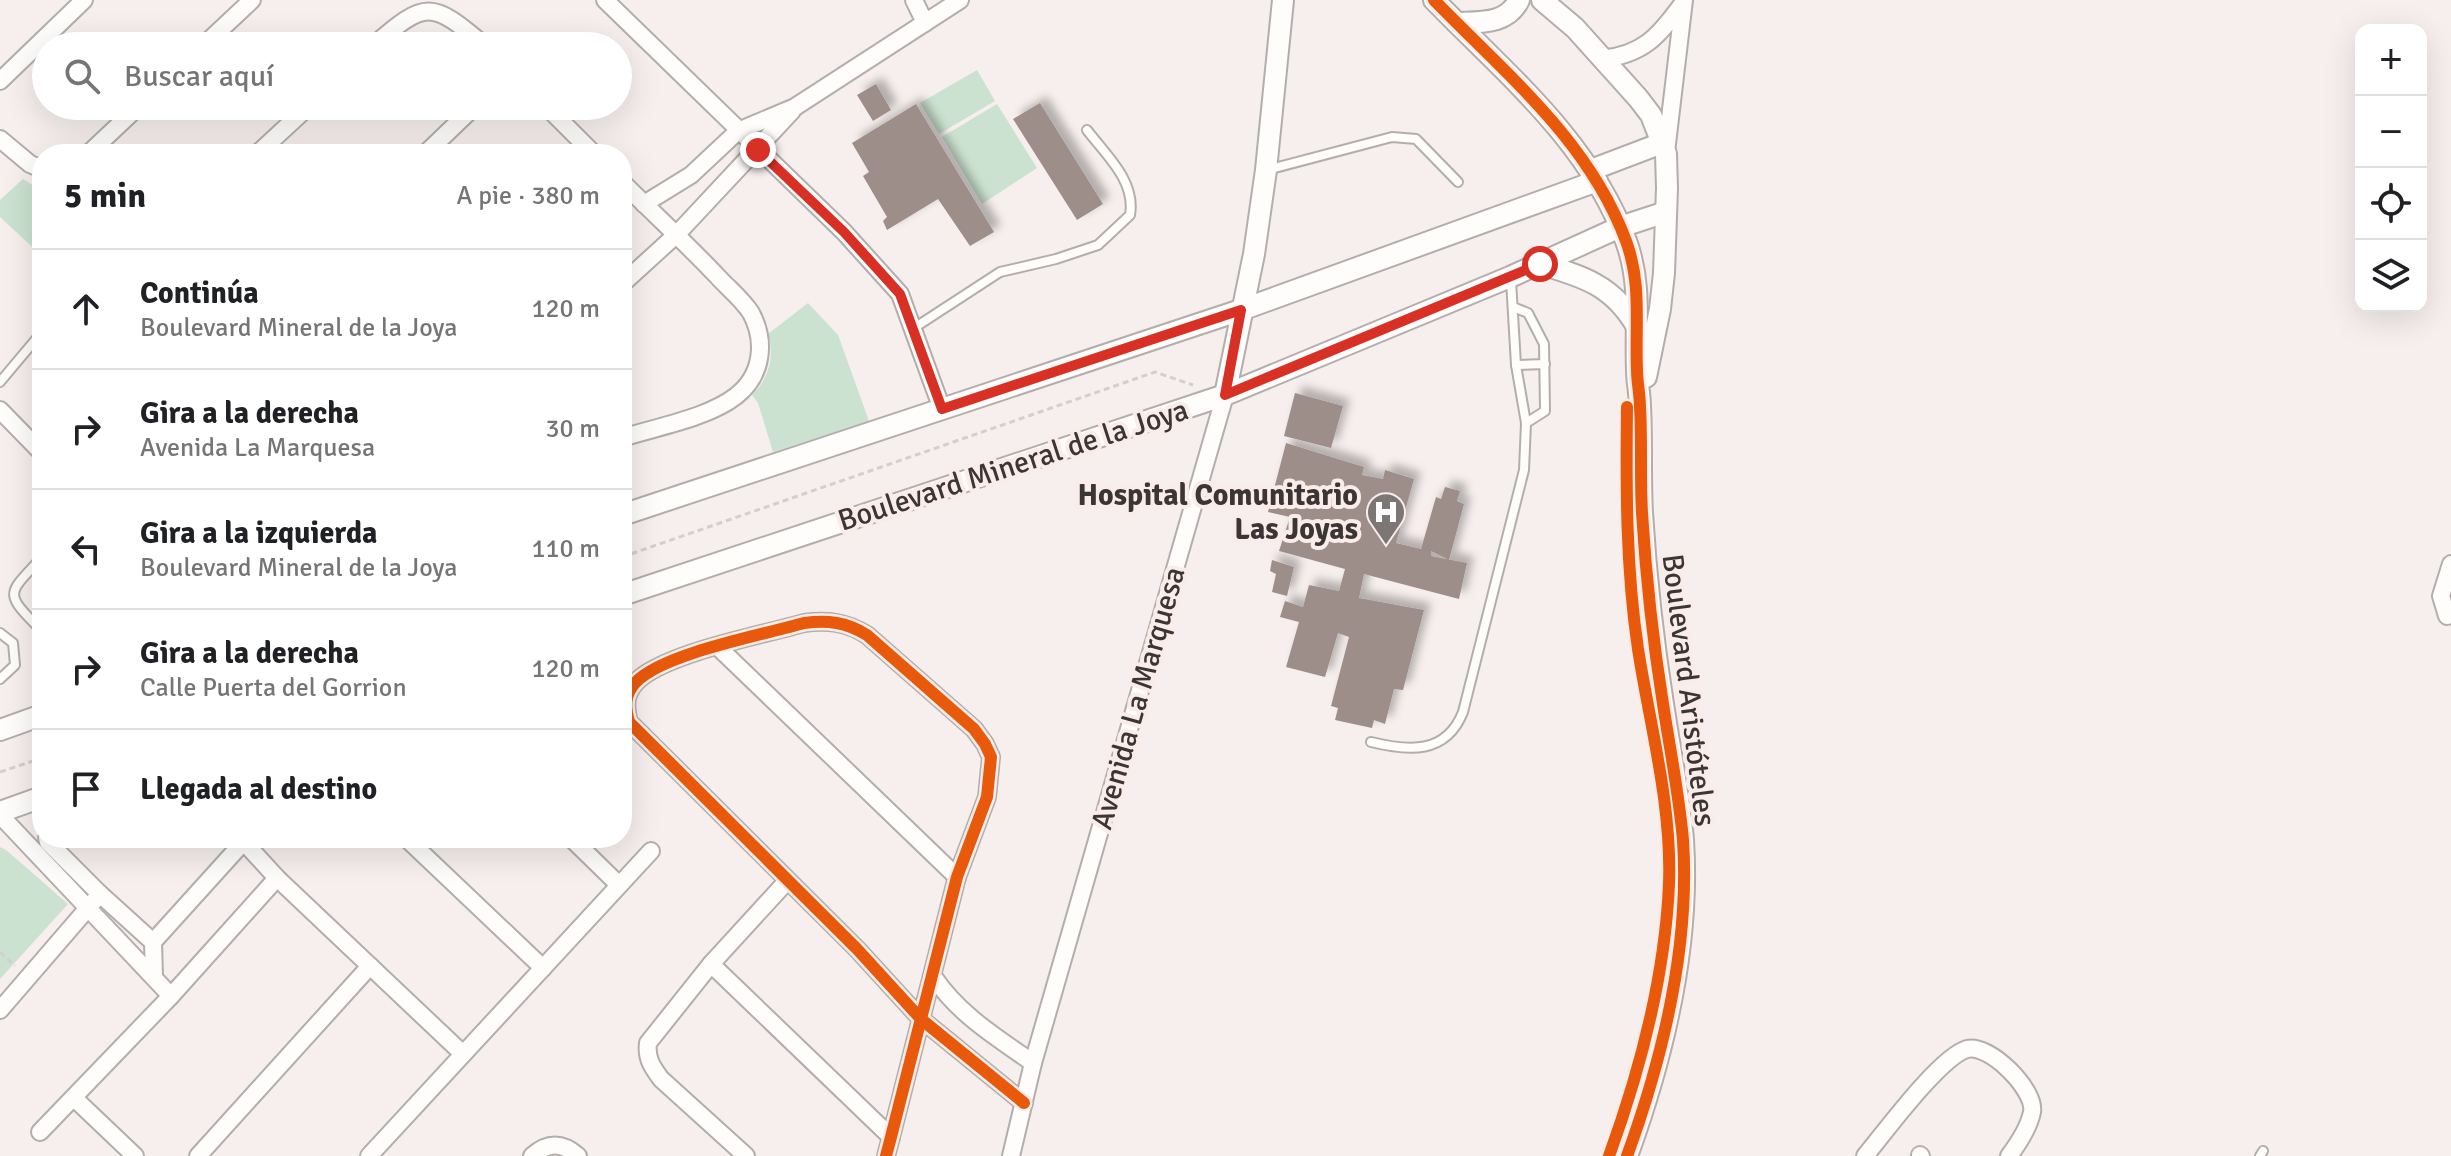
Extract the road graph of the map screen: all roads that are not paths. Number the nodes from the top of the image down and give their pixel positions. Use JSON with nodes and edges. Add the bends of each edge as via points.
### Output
{"nodes":[{"id":1,"x":84,"y":0,"type":"edge"},
{"id":2,"x":252,"y":0,"type":"edge"},
{"id":3,"x":605,"y":0,"type":"edge"},
{"id":4,"x":914,"y":0,"type":"edge"},
{"id":5,"x":1283,"y":0,"type":"edge"},
{"id":6,"x":1434,"y":0,"type":"edge"},
{"id":7,"x":1519,"y":0,"type":"edge"},
{"id":8,"x":1542,"y":0,"type":"edge"},
{"id":9,"x":1684,"y":1,"type":"edge"},
{"id":10,"x":954,"y":2,"type":"edge"},
{"id":11,"x":925,"y":23,"type":"junction"},
{"id":12,"x":1457,"y":23,"type":"junction"},
{"id":13,"x":51,"y":32,"type":"edge"},
{"id":14,"x":218,"y":32,"type":"edge"},
{"id":15,"x":388,"y":32,"type":"edge"},
{"id":16,"x":470,"y":32,"type":"edge"},
{"id":17,"x":32,"y":50,"type":"edge"},
{"id":18,"x":1601,"y":59,"type":"junction"},
{"id":19,"x":0,"y":81,"type":"edge"},
{"id":20,"x":795,"y":107,"type":"junction"},
{"id":21,"x":124,"y":120,"type":"edge"},
{"id":22,"x":294,"y":120,"type":"edge"},
{"id":23,"x":460,"y":120,"type":"edge"},
{"id":24,"x":560,"y":120,"type":"edge"},
{"id":25,"x":1087,"y":130,"type":"dead end"},
{"id":26,"x":738,"y":131,"type":"junction"},
{"id":27,"x":0,"y":139,"type":"edge"},
{"id":28,"x":99,"y":144,"type":"edge"},
{"id":29,"x":268,"y":144,"type":"edge"},
{"id":30,"x":435,"y":144,"type":"edge"},
{"id":31,"x":584,"y":144,"type":"edge"},
{"id":32,"x":1664,"y":149,"type":"junction"},
{"id":33,"x":758,"y":150,"type":"junction"},
{"id":34,"x":32,"y":165,"type":"edge"},
{"id":35,"x":1266,"y":170,"type":"junction"},
{"id":36,"x":1594,"y":175,"type":"junction"},
{"id":37,"x":1458,"y":182,"type":"dead end"},
{"id":38,"x":632,"y":192,"type":"edge"},
{"id":39,"x":644,"y":204,"type":"junction"},
{"id":40,"x":1666,"y":212,"type":"junction"},
{"id":41,"x":1620,"y":227,"type":"junction"},
{"id":42,"x":677,"y":234,"type":"junction"},
{"id":43,"x":1540,"y":264,"type":"junction"},
{"id":44,"x":632,"y":275,"type":"edge"},
{"id":45,"x":1510,"y":277,"type":"junction"},
{"id":46,"x":1513,"y":307,"type":"junction"},
{"id":47,"x":1241,"y":310,"type":"junction"},
{"id":48,"x":914,"y":328,"type":"junction"},
{"id":49,"x":1638,"y":328,"type":"junction"},
{"id":50,"x":32,"y":344,"type":"edge"},
{"id":51,"x":1545,"y":364,"type":"junction"},
{"id":52,"x":1516,"y":365,"type":"junction"},
{"id":53,"x":0,"y":382,"type":"edge"},
{"id":54,"x":1225,"y":395,"type":"junction"},
{"id":55,"x":1640,"y":406,"type":"junction"},
{"id":56,"x":942,"y":409,"type":"junction"},
{"id":57,"x":0,"y":410,"type":"edge"},
{"id":58,"x":1526,"y":423,"type":"junction"},
{"id":59,"x":632,"y":435,"type":"edge"},
{"id":60,"x":32,"y":443,"type":"edge"},
{"id":61,"x":632,"y":512,"type":"edge"},
{"id":62,"x":2451,"y":564,"type":"edge"},
{"id":63,"x":32,"y":568,"type":"edge"},
{"id":64,"x":632,"y":592,"type":"edge"},
{"id":65,"x":2447,"y":616,"type":"dead end"},
{"id":66,"x":32,"y":621,"type":"edge"},
{"id":67,"x":0,"y":633,"type":"edge"},
{"id":68,"x":718,"y":647,"type":"junction"},
{"id":69,"x":0,"y":679,"type":"edge"},
{"id":70,"x":632,"y":688,"type":"edge"},
{"id":71,"x":32,"y":719,"type":"edge"},
{"id":72,"x":632,"y":725,"type":"edge"},
{"id":73,"x":0,"y":730,"type":"edge"},
{"id":74,"x":1371,"y":742,"type":"dead end"},
{"id":75,"x":32,"y":801,"type":"edge"},
{"id":76,"x":0,"y":814,"type":"edge"},
{"id":77,"x":54,"y":848,"type":"edge"},
{"id":78,"x":239,"y":848,"type":"edge"},
{"id":79,"x":253,"y":848,"type":"edge"},
{"id":80,"x":417,"y":848,"type":"edge"},
{"id":81,"x":581,"y":848,"type":"edge"},
{"id":82,"x":651,"y":851,"type":"dead end"},
{"id":83,"x":957,"y":877,"type":"junction"},
{"id":84,"x":277,"y":878,"type":"junction"},
{"id":85,"x":787,"y":881,"type":"junction"},
{"id":86,"x":619,"y":885,"type":"junction"},
{"id":87,"x":100,"y":894,"type":"junction"},
{"id":88,"x":88,"y":911,"type":"junction"},
{"id":89,"x":153,"y":942,"type":"junction"},
{"id":90,"x":711,"y":964,"type":"junction"},
{"id":91,"x":370,"y":966,"type":"junction"},
{"id":92,"x":543,"y":968,"type":"junction"},
{"id":93,"x":933,"y":976,"type":"junction"},
{"id":94,"x":154,"y":977,"type":"junction"},
{"id":95,"x":171,"y":996,"type":"junction"},
{"id":96,"x":0,"y":1010,"type":"edge"},
{"id":97,"x":921,"y":1019,"type":"junction"},
{"id":98,"x":463,"y":1054,"type":"junction"},
{"id":99,"x":1033,"y":1063,"type":"junction"},
{"id":100,"x":74,"y":1098,"type":"junction"},
{"id":101,"x":1024,"y":1103,"type":"junction"},
{"id":102,"x":40,"y":1132,"type":"dead end"},
{"id":103,"x":891,"y":1137,"type":"junction"},
{"id":104,"x":135,"y":1156,"type":"edge"},
{"id":105,"x":198,"y":1156,"type":"edge"},
{"id":106,"x":369,"y":1156,"type":"edge"},
{"id":107,"x":532,"y":1156,"type":"edge"},
{"id":108,"x":578,"y":1156,"type":"edge"},
{"id":109,"x":746,"y":1156,"type":"edge"},
{"id":110,"x":886,"y":1156,"type":"edge"},
{"id":111,"x":1011,"y":1156,"type":"edge"},
{"id":112,"x":1627,"y":1156,"type":"edge"},
{"id":113,"x":1865,"y":1156,"type":"edge"},
{"id":114,"x":2009,"y":1156,"type":"edge"}],
"edges":[{"from":1,"to":13,"type":"street"},
{"from":2,"to":14,"type":"street"},
{"from":3,"to":26,"type":"street"},
{"from":4,"to":11,"type":"street"},
{"from":5,"to":35,"type":"street","name":"Avenida La Marquesa"},
{"from":6,"to":12,"type":"street","name":"Boulevard Aristóteles"},
{"from":7,"to":12,"type":"street","via":[[1501,19]]},
{"from":8,"to":18,"type":"street"},
{"from":9,"to":18,"type":"street","via":[[1654,40],[1623,57]]},
{"from":9,"to":32,"type":"street"},
{"from":10,"to":11,"type":"street"},
{"from":11,"to":20,"type":"street"},
{"from":12,"to":36,"type":"street","name":"Boulevard Aristóteles","via":[[1511,73]]},
{"from":15,"to":16,"type":"street","via":[[408,14],[433,9]]},
{"from":17,"to":19,"type":"street"},
{"from":18,"to":32,"type":"street","via":[[1651,115]]},
{"from":20,"to":26,"type":"street"},
{"from":20,"to":33,"type":"street"},
{"from":21,"to":28,"type":"street"},
{"from":22,"to":29,"type":"street"},
{"from":23,"to":30,"type":"street"},
{"from":24,"to":31,"type":"street"},
{"from":25,"to":48,"type":"lane","via":[[1124,179],[1130,215],[1098,245],[1000,272]]},
{"from":26,"to":33,"type":"street"},
{"from":26,"to":39,"type":"street","via":[[691,175]]},
{"from":27,"to":34,"type":"street"},
{"from":32,"to":36,"type":"street"},
{"from":32,"to":40,"type":"street","name":"Boulevard Aristóteles"},
{"from":33,"to":42,"type":"street"},
{"from":33,"to":48,"type":"street","via":[[900,294]]},
{"from":35,"to":37,"type":"lane","via":[[1406,136],[1416,139]]},
{"from":35,"to":47,"type":"street","name":"Avenida La Marquesa"},
{"from":36,"to":41,"type":"street","name":"Boulevard Aristóteles"},
{"from":36,"to":47,"type":"street"},
{"from":38,"to":39,"type":"street"},
{"from":39,"to":42,"type":"street"},
{"from":40,"to":41,"type":"street","name":"Boulevard Mineral de la Joya"},
{"from":40,"to":55,"type":"street","name":"Boulevard Aristóteles","via":[[1660,309]]},
{"from":41,"to":43,"type":"street","name":"Boulevard Mineral de la Joya"},
{"from":41,"to":49,"type":"street","name":"Boulevard Aristóteles","via":[[1634,270]]},
{"from":42,"to":44,"type":"street"},
{"from":42,"to":59,"type":"street","via":[[749,310],[761,345],[759,364],[737,395],[714,409]]},
{"from":43,"to":45,"type":"street","name":"Boulevard Mineral de la Joya"},
{"from":43,"to":49,"type":"street","via":[[1597,284],[1627,310]]},
{"from":45,"to":46,"type":"lane"},
{"from":45,"to":54,"type":"street","name":"Boulevard Mineral de la Joya"},
{"from":46,"to":51,"type":"lane","via":[[1528,313],[1538,330]]},
{"from":46,"to":52,"type":"lane"},
{"from":47,"to":54,"type":"street","name":"Avenida La Marquesa"},
{"from":47,"to":56,"type":"street"},
{"from":48,"to":56,"type":"street"},
{"from":49,"to":55,"type":"street","name":"Boulevard Aristóteles"},
{"from":50,"to":53,"type":"lane"},
{"from":51,"to":52,"type":"lane"},
{"from":51,"to":58,"type":"lane","via":[[1545,411]]},
{"from":52,"to":58,"type":"lane"},
{"from":54,"to":64,"type":"street","name":"Boulevard Mineral de la Joya"},
{"from":54,"to":99,"type":"street","name":"Avenida La Marquesa"},
{"from":55,"to":112,"type":"street","name":"Boulevard Aristóteles","via":[[1644,549],[1676,778],[1684,901],[1657,1059]]},
{"from":56,"to":61,"type":"street"},
{"from":57,"to":60,"type":"street"},
{"from":58,"to":74,"type":"lane","via":[[1524,470],[1458,724],[1440,743],[1399,749]]},
{"from":62,"to":65,"type":"street","via":[[2441,596]]},
{"from":63,"to":66,"type":"lane","via":[[12,595]]},
{"from":67,"to":69,"type":"lane","via":[[13,643],[15,665]]},
{"from":68,"to":70,"type":"street","via":[[650,672]]},
{"from":68,"to":83,"type":"street"},
{"from":68,"to":83,"type":"street","via":[[804,623],[840,622],[867,635],[974,729],[991,757],[991,774]]},
{"from":71,"to":73,"type":"street"},
{"from":72,"to":85,"type":"street"},
{"from":75,"to":76,"type":"street"},
{"from":76,"to":88,"type":"street"},
{"from":77,"to":87,"type":"street"},
{"from":78,"to":89,"type":"street"},
{"from":79,"to":84,"type":"street"},
{"from":80,"to":92,"type":"street"},
{"from":81,"to":86,"type":"street"},
{"from":82,"to":86,"type":"street"},
{"from":83,"to":93,"type":"street"},
{"from":84,"to":91,"type":"street"},
{"from":84,"to":95,"type":"street"},
{"from":85,"to":90,"type":"street"},
{"from":85,"to":97,"type":"street"},
{"from":86,"to":92,"type":"street"},
{"from":87,"to":88,"type":"street"},
{"from":87,"to":89,"type":"street"},
{"from":88,"to":94,"type":"street"},
{"from":88,"to":96,"type":"street"},
{"from":89,"to":94,"type":"street"},
{"from":90,"to":103,"type":"street"},
{"from":90,"to":109,"type":"street","via":[[655,1031],[647,1053],[661,1079]]},
{"from":91,"to":98,"type":"street"},
{"from":91,"to":105,"type":"street"},
{"from":92,"to":98,"type":"street"},
{"from":93,"to":97,"type":"street"},
{"from":93,"to":99,"type":"street","via":[[971,1019]]},
{"from":94,"to":95,"type":"street"},
{"from":95,"to":100,"type":"street"},
{"from":97,"to":101,"type":"street"},
{"from":97,"to":103,"type":"street"},
{"from":98,"to":106,"type":"street"},
{"from":99,"to":101,"type":"street","name":"Avenida La Marquesa"},
{"from":100,"to":102,"type":"street"},
{"from":100,"to":104,"type":"street"},
{"from":101,"to":111,"type":"street","name":"Avenida La Marquesa"},
{"from":103,"to":110,"type":"street"},
{"from":107,"to":108,"type":"street","via":[[558,1144]]},
{"from":113,"to":114,"type":"street","via":[[1947,1062],[1969,1048],[1981,1048],[2018,1081],[2032,1103],[2028,1123]]}]}
